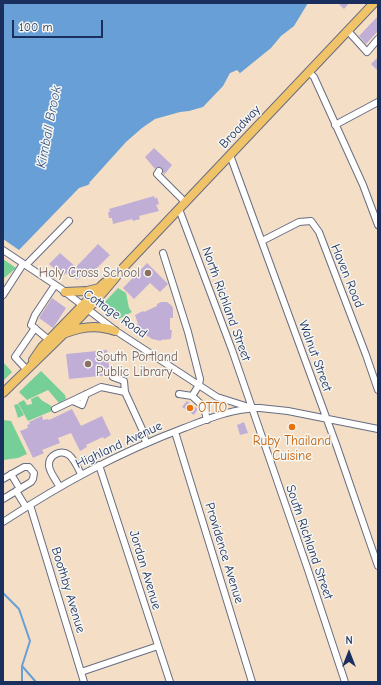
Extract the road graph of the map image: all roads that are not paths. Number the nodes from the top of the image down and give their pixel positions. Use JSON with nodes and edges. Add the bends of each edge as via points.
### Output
{"nodes":[{"id":1,"x":374,"y":3,"type":"edge"},
{"id":2,"x":348,"y":31,"type":"junction"},
{"id":3,"x":378,"y":40,"type":"edge"},
{"id":4,"x":309,"y":72,"type":"junction"},
{"id":5,"x":378,"y":102,"type":"edge"},
{"id":6,"x":335,"y":125,"type":"junction"},
{"id":7,"x":230,"y":155,"type":"junction"},
{"id":8,"x":159,"y":171,"type":"dead end"},
{"id":9,"x":185,"y":202,"type":"junction"},
{"id":10,"x":179,"y":209,"type":"junction"},
{"id":11,"x":69,"y":221,"type":"dead end"},
{"id":12,"x":378,"y":225,"type":"edge"},
{"id":13,"x":262,"y":241,"type":"junction"},
{"id":14,"x":3,"y":250,"type":"edge"},
{"id":15,"x":163,"y":253,"type":"dead end"},
{"id":16,"x":25,"y":265,"type":"junction"},
{"id":17,"x":123,"y":268,"type":"junction"},
{"id":18,"x":55,"y":284,"type":"junction"},
{"id":19,"x":99,"y":288,"type":"junction"},
{"id":20,"x":65,"y":292,"type":"junction"},
{"id":21,"x":3,"y":295,"type":"edge"},
{"id":22,"x":85,"y":308,"type":"junction"},
{"id":23,"x":35,"y":328,"type":"junction"},
{"id":24,"x":115,"y":331,"type":"junction"},
{"id":25,"x":64,"y":334,"type":"junction"},
{"id":26,"x":49,"y":340,"type":"junction"},
{"id":27,"x":28,"y":368,"type":"junction"},
{"id":28,"x":113,"y":377,"type":"dead end"},
{"id":29,"x":199,"y":385,"type":"junction"},
{"id":30,"x":378,"y":390,"type":"edge"},
{"id":31,"x":3,"y":393,"type":"edge"},
{"id":32,"x":128,"y":393,"type":"junction"},
{"id":33,"x":179,"y":394,"type":"dead end"},
{"id":34,"x":192,"y":396,"type":"junction"},
{"id":35,"x":252,"y":408,"type":"junction"},
{"id":36,"x":55,"y":409,"type":"dead end"},
{"id":37,"x":327,"y":419,"type":"junction"},
{"id":38,"x":207,"y":420,"type":"junction"},
{"id":39,"x":378,"y":429,"type":"edge"},
{"id":40,"x":175,"y":432,"type":"junction"},
{"id":41,"x":146,"y":443,"type":"junction"},
{"id":42,"x":99,"y":465,"type":"junction"},
{"id":43,"x":11,"y":474,"type":"junction"},
{"id":44,"x":81,"y":474,"type":"junction"},
{"id":45,"x":3,"y":479,"type":"edge"},
{"id":46,"x":59,"y":486,"type":"junction"},
{"id":47,"x":18,"y":490,"type":"junction"},
{"id":48,"x":3,"y":499,"type":"edge"},
{"id":49,"x":28,"y":506,"type":"junction"},
{"id":50,"x":3,"y":522,"type":"edge"},
{"id":51,"x":378,"y":566,"type":"edge"},
{"id":52,"x":158,"y":646,"type":"junction"},
{"id":53,"x":81,"y":672,"type":"junction"},
{"id":54,"x":84,"y":682,"type":"edge"},
{"id":55,"x":170,"y":682,"type":"edge"},
{"id":56,"x":252,"y":682,"type":"edge"},
{"id":57,"x":345,"y":682,"type":"edge"}],
"edges":[{"from":1,"to":2,"type":"main road","name":"Broadway"},
{"from":2,"to":3,"type":"street","via":[[367,52]]},
{"from":2,"to":4,"type":"main road","name":"Broadway"},
{"from":4,"to":6,"type":"street","via":[[314,77]]},
{"from":4,"to":7,"type":"main road","name":"Broadway"},
{"from":5,"to":6,"type":"street"},
{"from":6,"to":12,"type":"street","via":[[369,198]]},
{"from":7,"to":9,"type":"main road","name":"Broadway"},
{"from":7,"to":13,"type":"street","name":"Walnut Street"},
{"from":8,"to":9,"type":"street","via":[[157,174]]},
{"from":9,"to":10,"type":"main road","name":"Broadway"},
{"from":10,"to":17,"type":"main road","name":"Broadway"},
{"from":10,"to":35,"type":"street","name":"North Richland Street"},
{"from":11,"to":16,"type":"street"},
{"from":13,"to":30,"type":"street","name":"Haven Road","via":[[299,222],[311,221],[319,232]]},
{"from":13,"to":37,"type":"street","name":"Walnut Street"},
{"from":14,"to":16,"type":"street","name":"Cottage Road"},
{"from":15,"to":29,"type":"street","via":[[188,332],[200,379]]},
{"from":16,"to":18,"type":"street","name":"Cottage Road"},
{"from":16,"to":21,"type":"street"},
{"from":17,"to":19,"type":"main road","name":"Broadway"},
{"from":17,"to":22,"type":"main road","name":"Broadway","via":[[110,286]]},
{"from":18,"to":20,"type":"street","name":"Cottage Road"},
{"from":18,"to":23,"type":"street","via":[[35,315],[31,325]]},
{"from":19,"to":20,"type":"main road"},
{"from":19,"to":22,"type":"main road","name":"Broadway"},
{"from":20,"to":22,"type":"street","name":"Cottage Road"},
{"from":22,"to":24,"type":"street","name":"Cottage Road"},
{"from":22,"to":25,"type":"main road","name":"Broadway"},
{"from":22,"to":26,"type":"main road","name":"Broadway"},
{"from":23,"to":26,"type":"street"},
{"from":23,"to":27,"type":"street","via":[[15,357]]},
{"from":24,"to":25,"type":"main road","via":[[92,327]]},
{"from":24,"to":29,"type":"street","name":"Cottage Road"},
{"from":25,"to":27,"type":"main road","name":"Broadway"},
{"from":26,"to":27,"type":"main road","name":"Broadway"},
{"from":27,"to":31,"type":"main road","name":"Broadway"},
{"from":28,"to":32,"type":"street","via":[[124,381]]},
{"from":29,"to":34,"type":"street"},
{"from":29,"to":35,"type":"street","name":"Cottage Road","via":[[217,397]]},
{"from":32,"to":36,"type":"street","via":[[101,385]]},
{"from":32,"to":41,"type":"street","via":[[128,404],[142,429]]},
{"from":33,"to":34,"type":"street"},
{"from":34,"to":38,"type":"street","via":[[204,407]]},
{"from":35,"to":37,"type":"street","name":"Cottage Road","via":[[288,411]]},
{"from":35,"to":38,"type":"street","name":"Highland Avenue","via":[[220,414]]},
{"from":35,"to":57,"type":"street","name":"South Richland Street"},
{"from":37,"to":39,"type":"street","name":"Cottage Road"},
{"from":37,"to":51,"type":"street","name":"Walnut Street"},
{"from":38,"to":40,"type":"street","name":"Highland Avenue"},
{"from":40,"to":41,"type":"street","name":"Highland Avenue"},
{"from":40,"to":56,"type":"street","name":"Providence Avenue"},
{"from":41,"to":42,"type":"street","name":"Highland Avenue"},
{"from":42,"to":44,"type":"street","name":"Highland Avenue"},
{"from":42,"to":52,"type":"street","name":"Jordan Avenue"},
{"from":43,"to":45,"type":"street"},
{"from":43,"to":47,"type":"street","name":"Boothby Avenue"},
{"from":43,"to":47,"type":"street","via":[[27,466],[34,473],[33,479]]},
{"from":44,"to":46,"type":"street","name":"Highland Avenue"},
{"from":44,"to":46,"type":"street","via":[[70,456],[64,452],[53,455],[49,464]]},
{"from":46,"to":49,"type":"street","name":"Highland Avenue"},
{"from":47,"to":48,"type":"street"},
{"from":47,"to":49,"type":"street","name":"Boothby Avenue"},
{"from":49,"to":50,"type":"street","name":"Highland Avenue"},
{"from":49,"to":53,"type":"street","name":"Boothby Avenue"},
{"from":52,"to":53,"type":"street"},
{"from":52,"to":55,"type":"street","name":"Jordan Avenue"},
{"from":53,"to":54,"type":"street","name":"Boothby Avenue"}]}
